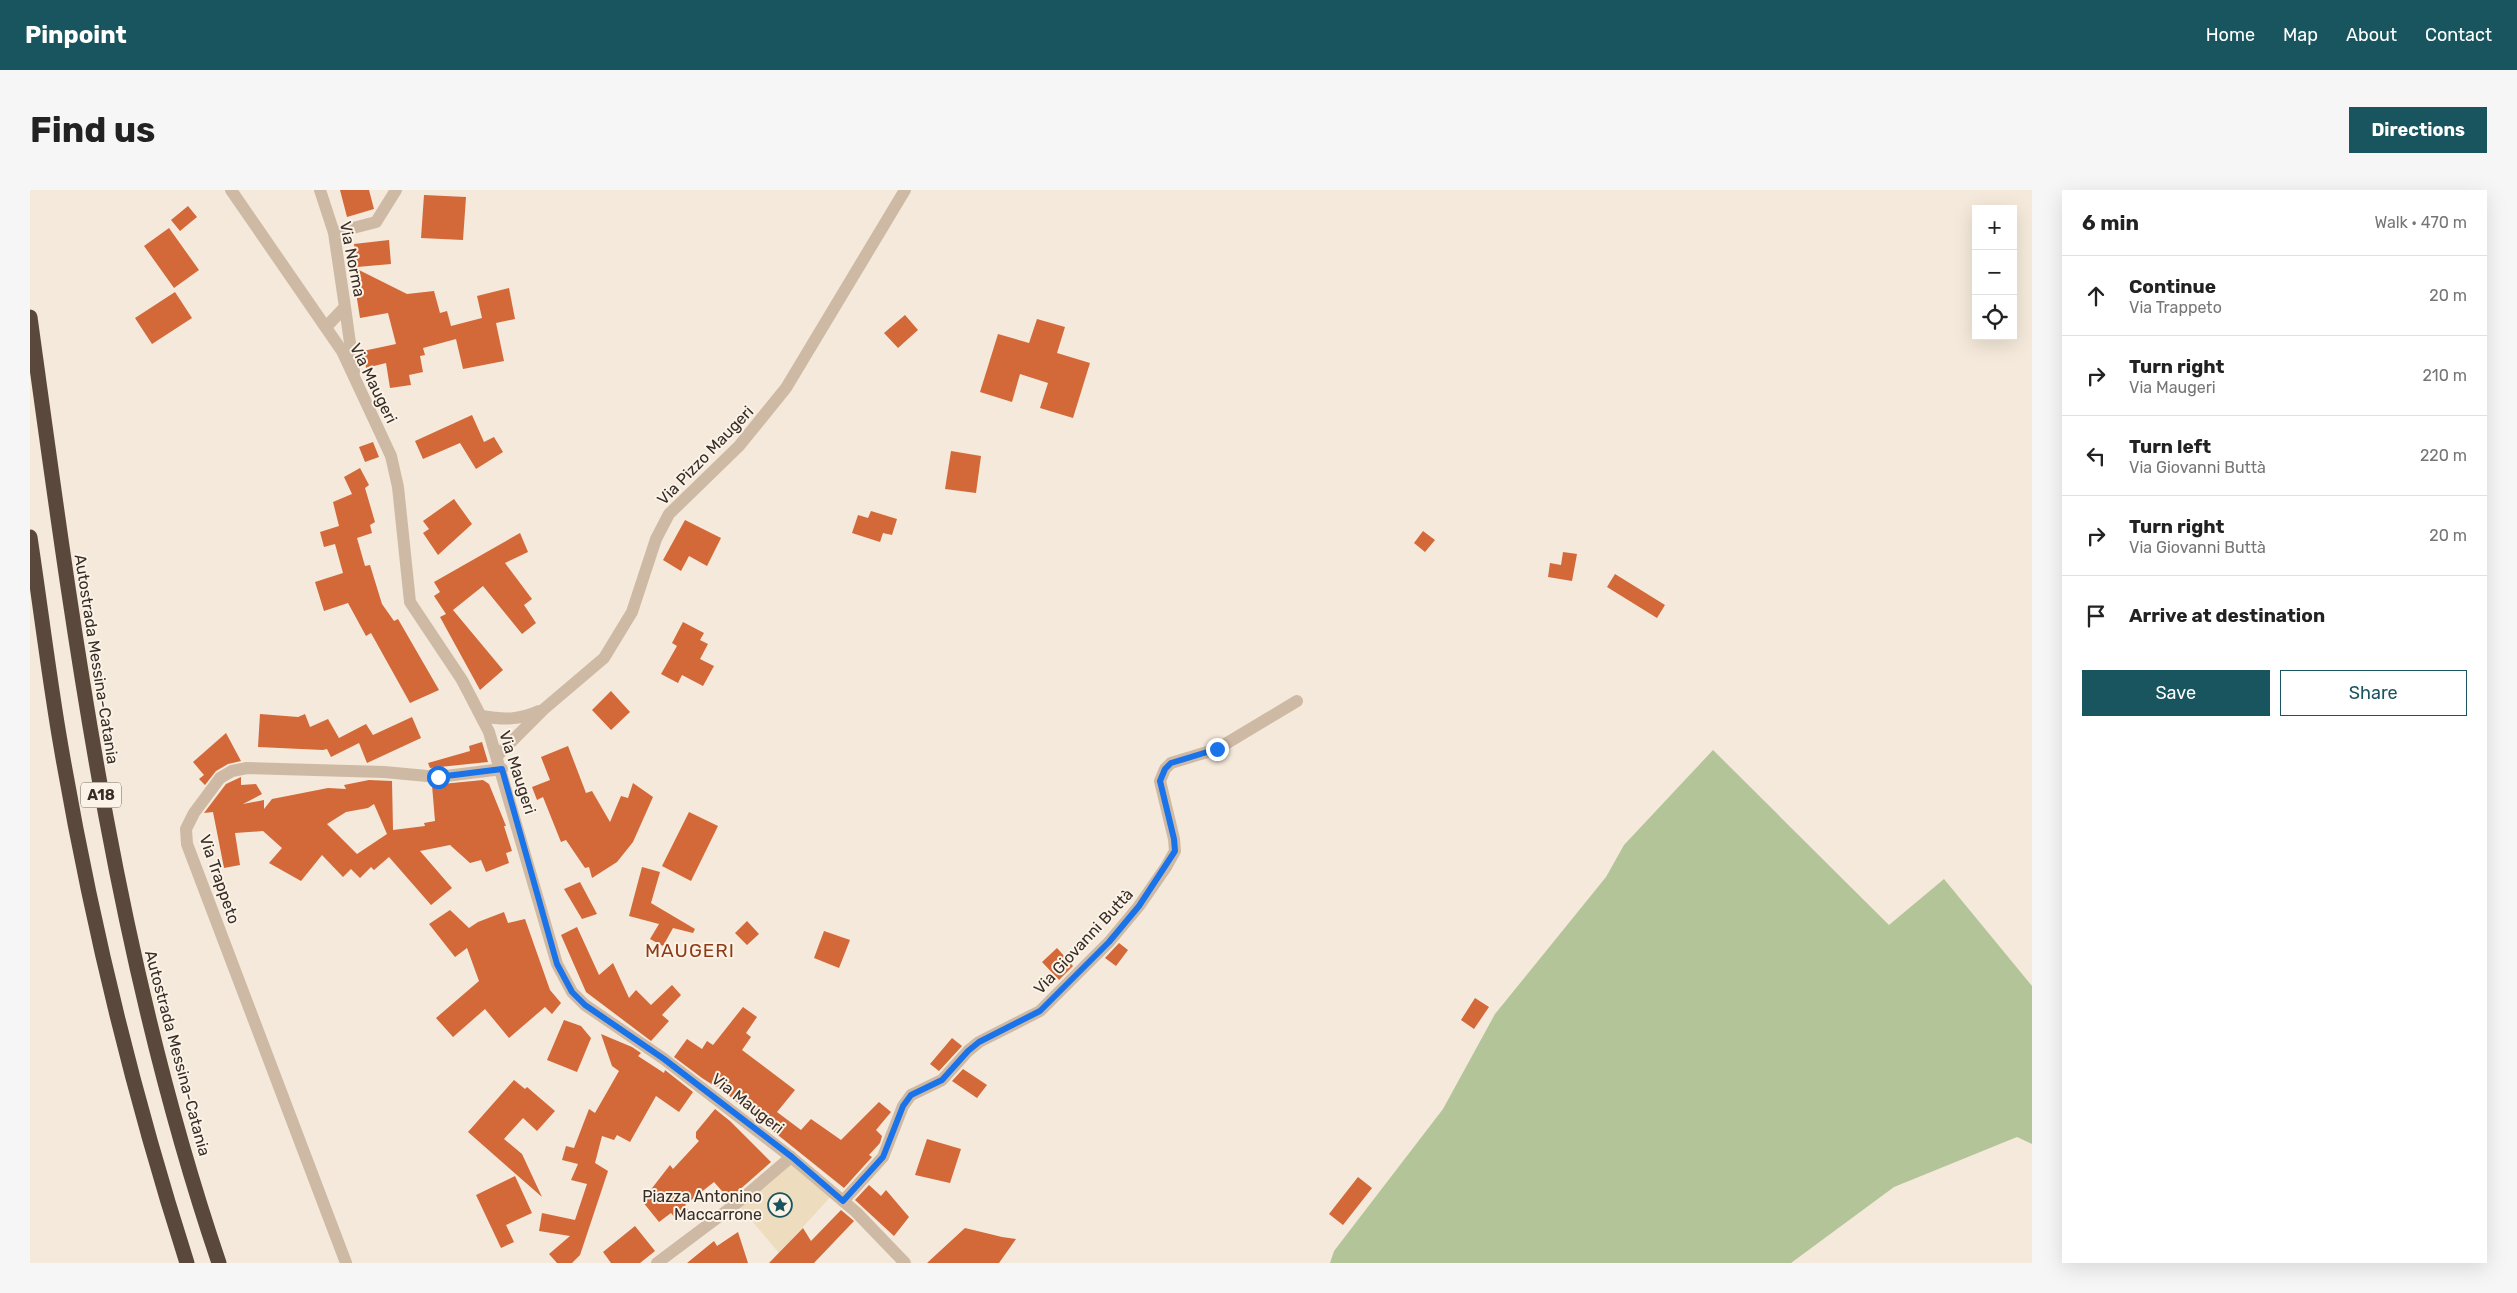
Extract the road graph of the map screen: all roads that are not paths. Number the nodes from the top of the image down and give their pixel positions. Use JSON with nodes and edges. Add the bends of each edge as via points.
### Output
{"nodes":[{"id":1,"x":231,"y":190,"type":"edge"},
{"id":2,"x":320,"y":190,"type":"edge"},
{"id":3,"x":396,"y":190,"type":"edge"},
{"id":4,"x":905,"y":190,"type":"edge"},
{"id":5,"x":334,"y":233,"type":"junction"},
{"id":6,"x":345,"y":307,"type":"junction"},
{"id":7,"x":30,"y":317,"type":"edge"},
{"id":8,"x":326,"y":327,"type":"junction"},
{"id":9,"x":354,"y":372,"type":"junction"},
{"id":10,"x":30,"y":537,"type":"edge"},
{"id":11,"x":1297,"y":701,"type":"dead end"},
{"id":12,"x":544,"y":710,"type":"junction"},
{"id":13,"x":482,"y":716,"type":"junction"},
{"id":14,"x":498,"y":755,"type":"junction"},
{"id":15,"x":502,"y":769,"type":"junction"},
{"id":16,"x":792,"y":1157,"type":"junction"},
{"id":17,"x":843,"y":1201,"type":"junction"},
{"id":18,"x":187,"y":1263,"type":"edge"},
{"id":19,"x":219,"y":1263,"type":"edge"},
{"id":20,"x":346,"y":1263,"type":"edge"},
{"id":21,"x":657,"y":1263,"type":"edge"},
{"id":22,"x":905,"y":1263,"type":"edge"}],
"edges":[{"from":1,"to":8,"type":"street","name":"Via Maugeri"},
{"from":2,"to":5,"type":"street","name":"Via Norma"},
{"from":3,"to":5,"type":"street","via":[[376,222]]},
{"from":4,"to":12,"type":"street","name":"Via Pizzo Maugeri","via":[[786,388],[739,446],[669,514],[656,539],[632,612],[604,658]]},
{"from":5,"to":6,"type":"street","name":"Via Norma"},
{"from":6,"to":8,"type":"street","name":"Via Norma"},
{"from":6,"to":9,"type":"street"},
{"from":7,"to":19,"type":"highway","name":"Autostrada Messina-Catania","number":"A18","via":[[90,732],[116,874],[149,1021]]},
{"from":8,"to":9,"type":"street","name":"Via Maugeri"},
{"from":9,"to":13,"type":"street","name":"Via Maugeri","via":[[390,456],[398,487],[410,602]]},
{"from":10,"to":18,"type":"highway","number":"A18","via":[[59,736],[87,880],[123,1036]]},
{"from":11,"to":17,"type":"street","name":"Via Giovanni Buttà","via":[[1217,749],[1171,763],[1165,769],[1160,781],[1175,851],[1139,906],[1109,942],[1040,1011],[979,1042],[942,1080],[911,1095],[903,1106],[883,1157]]},
{"from":12,"to":13,"type":"street","via":[[510,720]]},
{"from":12,"to":14,"type":"street","name":"Via Pizzo Maugeri"},
{"from":13,"to":14,"type":"street","name":"Via Maugeri"},
{"from":14,"to":15,"type":"street","name":"Via Maugeri"},
{"from":15,"to":16,"type":"street","name":"Via Maugeri","via":[[557,964],[572,992],[585,1005],[664,1059]]},
{"from":15,"to":20,"type":"street","name":"Via Trappeto","via":[[438,777],[248,768],[232,771],[220,778],[186,829],[187,844]]},
{"from":16,"to":17,"type":"street","name":"Via Maugeri"},
{"from":16,"to":21,"type":"street"},
{"from":17,"to":22,"type":"street","name":"Via Maugeri"}]}
